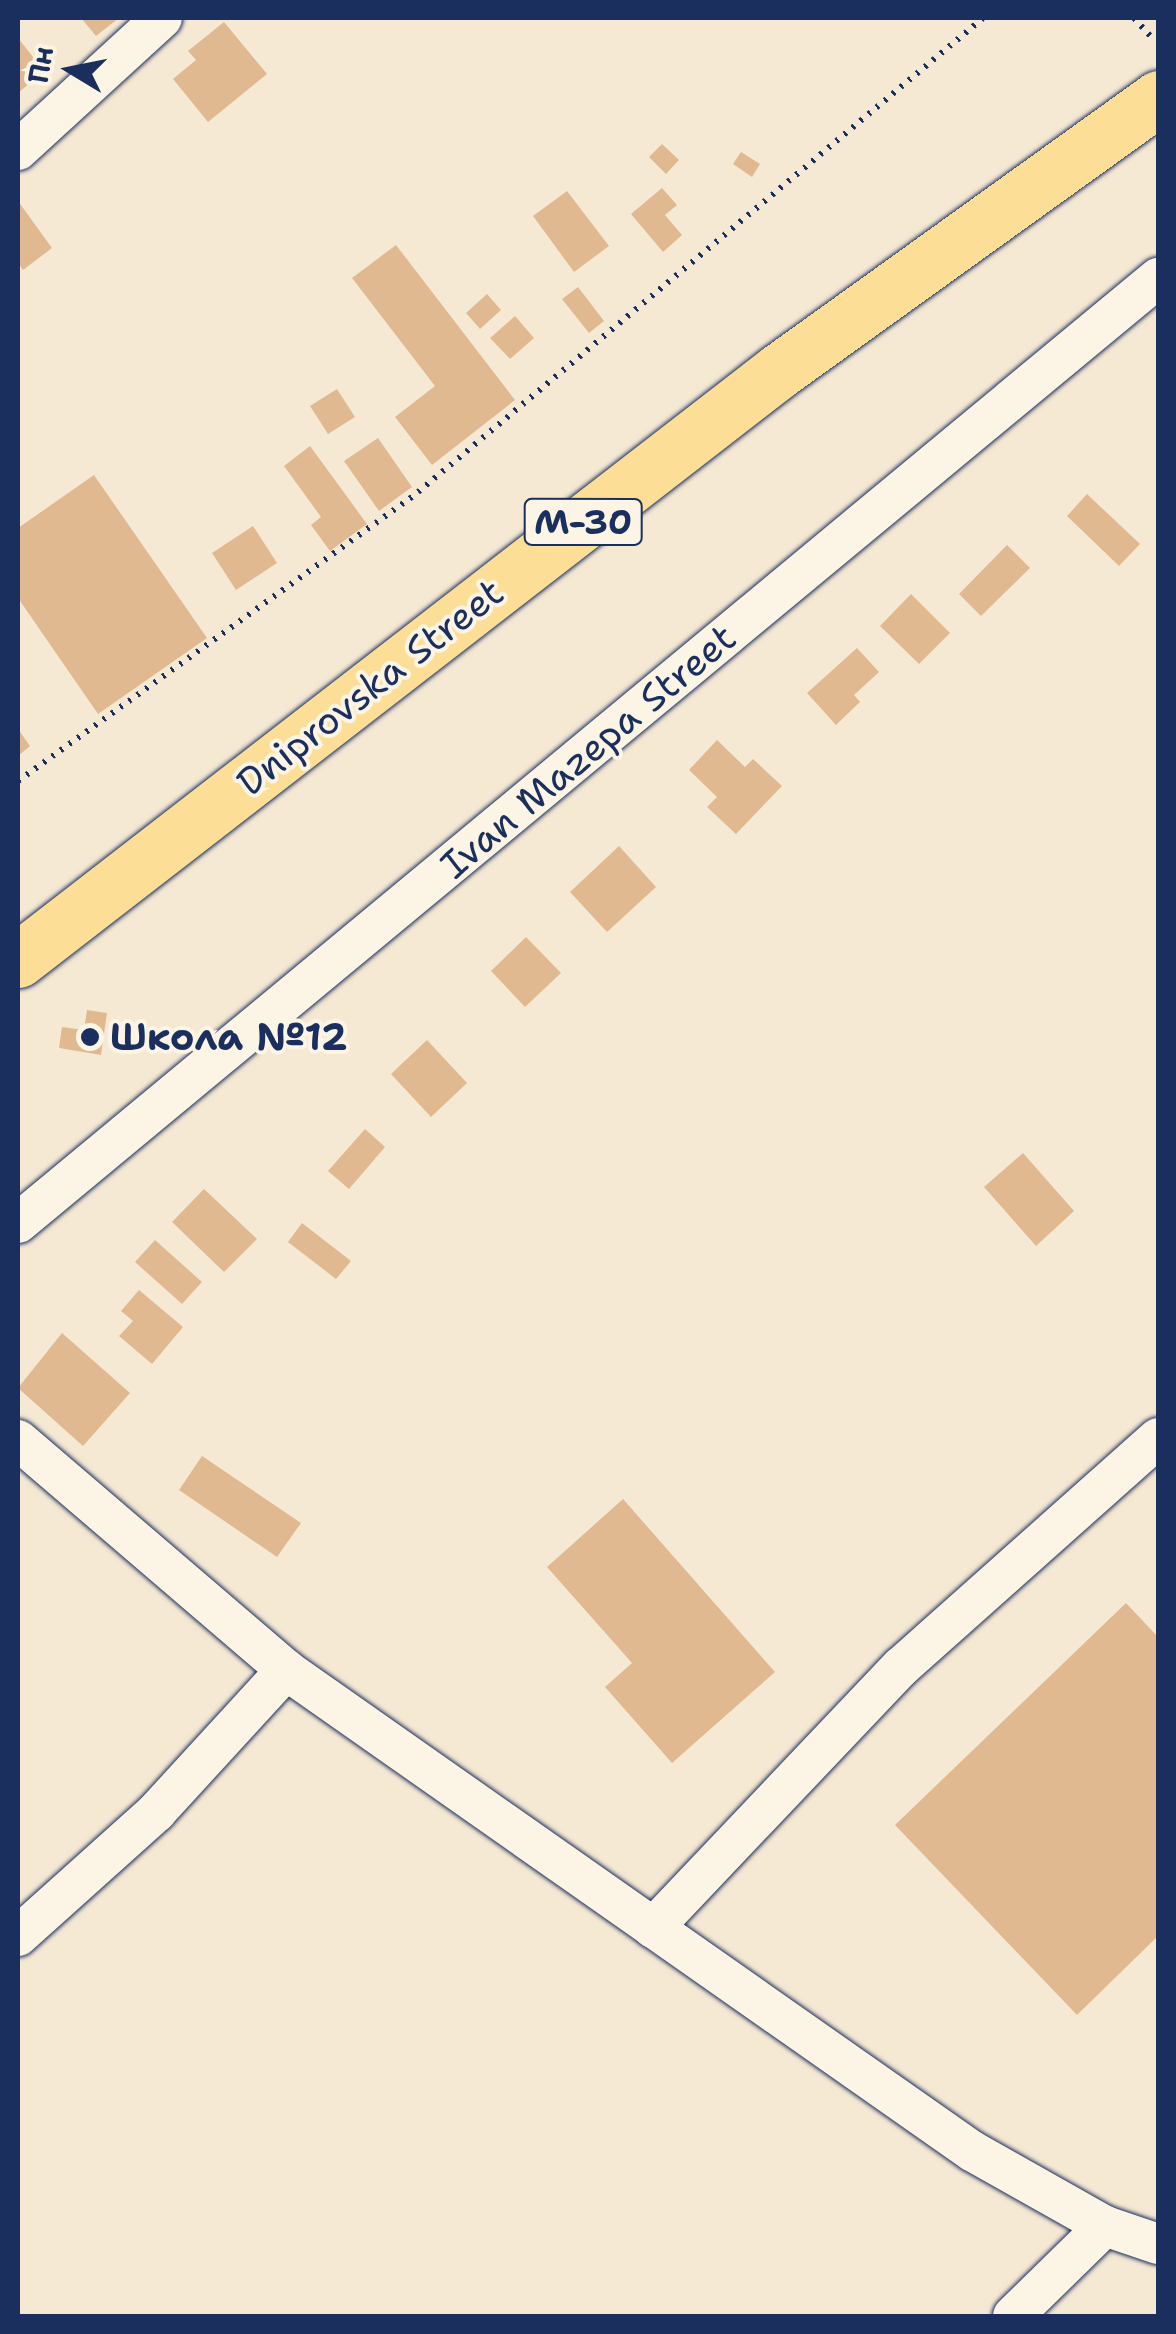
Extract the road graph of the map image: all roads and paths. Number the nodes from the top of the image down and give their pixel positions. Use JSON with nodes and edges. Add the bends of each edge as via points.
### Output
{"nodes":[{"id":1,"x":162,"y":18,"type":"edge"},
{"id":2,"x":984,"y":18,"type":"edge"},
{"id":3,"x":1134,"y":18,"type":"edge"},
{"id":4,"x":1152,"y":38,"type":"dead end"},
{"id":5,"x":1158,"y":98,"type":"edge"},
{"id":6,"x":18,"y":150,"type":"edge"},
{"id":7,"x":1158,"y":278,"type":"edge"},
{"id":8,"x":18,"y":781,"type":"edge"},
{"id":9,"x":18,"y":960,"type":"edge"},
{"id":10,"x":18,"y":1224,"type":"edge"},
{"id":11,"x":1158,"y":1438,"type":"edge"},
{"id":12,"x":18,"y":1440,"type":"edge"},
{"id":13,"x":286,"y":1670,"type":"junction"},
{"id":14,"x":652,"y":1928,"type":"junction"},
{"id":15,"x":18,"y":1936,"type":"edge"},
{"id":16,"x":1104,"y":2226,"type":"junction"},
{"id":17,"x":1156,"y":2243,"type":"edge"},
{"id":18,"x":1013,"y":2316,"type":"edge"}],
"edges":[{"from":1,"to":6,"type":"street"},
{"from":2,"to":8,"type":"path","via":[[418,492]]},
{"from":3,"to":4,"type":"path"},
{"from":5,"to":9,"type":"highway","name":"Dniprovska Street","number":"М-30","via":[[780,370]]},
{"from":7,"to":10,"type":"street","name":"Ivan Mazepa Street"},
{"from":11,"to":14,"type":"street","via":[[901,1668]]},
{"from":12,"to":13,"type":"street"},
{"from":13,"to":14,"type":"street"},
{"from":13,"to":15,"type":"street","via":[[156,1812]]},
{"from":14,"to":16,"type":"street","via":[[972,2152]]},
{"from":16,"to":17,"type":"street"},
{"from":16,"to":18,"type":"street"}]}
